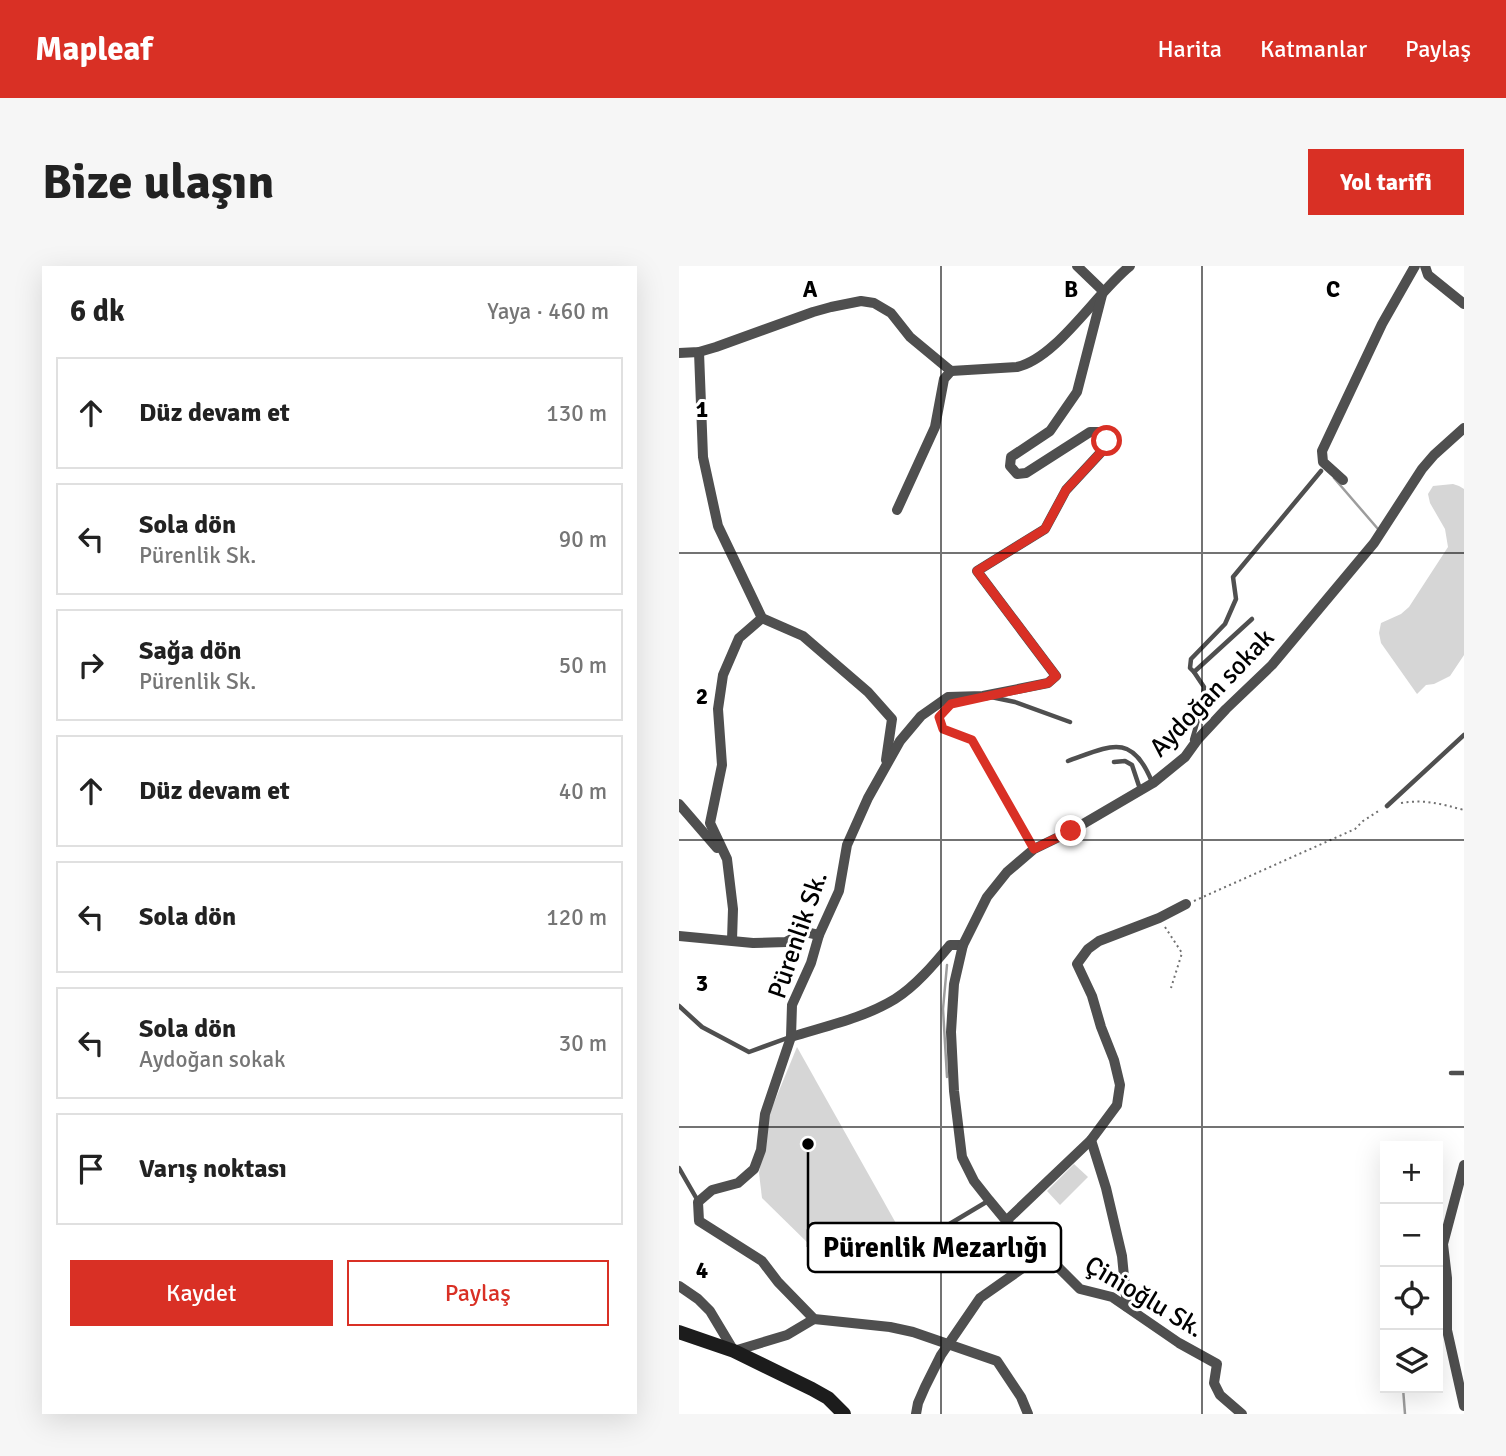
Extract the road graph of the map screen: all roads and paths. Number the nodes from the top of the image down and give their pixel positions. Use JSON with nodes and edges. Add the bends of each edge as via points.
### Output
{"nodes":[{"id":1,"x":1077,"y":266,"type":"edge"},
{"id":2,"x":1130,"y":266,"type":"edge"},
{"id":3,"x":1415,"y":266,"type":"edge"},
{"id":4,"x":1425,"y":266,"type":"edge"},
{"id":5,"x":1103,"y":292,"type":"junction"},
{"id":6,"x":1464,"y":303,"type":"edge"},
{"id":7,"x":699,"y":352,"type":"junction"},
{"id":8,"x":679,"y":353,"type":"edge"},
{"id":9,"x":951,"y":371,"type":"junction"},
{"id":10,"x":1464,"y":428,"type":"edge"},
{"id":11,"x":1321,"y":471,"type":"dead end"},
{"id":12,"x":1343,"y":480,"type":"dead end"},
{"id":13,"x":897,"y":510,"type":"dead end"},
{"id":14,"x":761,"y":618,"type":"junction"},
{"id":15,"x":1252,"y":619,"type":"dead end"},
{"id":16,"x":1194,"y":672,"type":"junction"},
{"id":17,"x":983,"y":696,"type":"junction"},
{"id":18,"x":1070,"y":722,"type":"dead end"},
{"id":19,"x":1464,"y":735,"type":"edge"},
{"id":20,"x":1185,"y":757,"type":"junction"},
{"id":21,"x":1068,"y":761,"type":"dead end"},
{"id":22,"x":1114,"y":762,"type":"dead end"},
{"id":23,"x":885,"y":767,"type":"junction"},
{"id":24,"x":1153,"y":783,"type":"junction"},
{"id":25,"x":1140,"y":790,"type":"junction"},
{"id":26,"x":679,"y":804,"type":"edge"},
{"id":27,"x":1387,"y":806,"type":"junction"},
{"id":28,"x":1464,"y":810,"type":"edge"},
{"id":29,"x":1034,"y":849,"type":"junction"},
{"id":30,"x":727,"y":859,"type":"junction"},
{"id":31,"x":1186,"y":904,"type":"joint"},
{"id":32,"x":1159,"y":918,"type":"junction"},
{"id":33,"x":819,"y":935,"type":"junction"},
{"id":34,"x":679,"y":936,"type":"edge"},
{"id":35,"x":732,"y":940,"type":"junction"},
{"id":36,"x":963,"y":945,"type":"junction"},
{"id":37,"x":1171,"y":988,"type":"dead end"},
{"id":38,"x":679,"y":1006,"type":"edge"},
{"id":39,"x":791,"y":1037,"type":"junction"},
{"id":40,"x":1451,"y":1073,"type":"dead end"},
{"id":41,"x":1464,"y":1073,"type":"edge"},
{"id":42,"x":1091,"y":1140,"type":"junction"},
{"id":43,"x":1464,"y":1165,"type":"edge"},
{"id":44,"x":679,"y":1168,"type":"edge"},
{"id":45,"x":989,"y":1200,"type":"junction"},
{"id":46,"x":698,"y":1202,"type":"junction"},
{"id":47,"x":1006,"y":1221,"type":"junction"},
{"id":48,"x":926,"y":1238,"type":"dead end"},
{"id":49,"x":1037,"y":1258,"type":"junction"},
{"id":50,"x":679,"y":1286,"type":"edge"},
{"id":51,"x":1127,"y":1307,"type":"junction"},
{"id":52,"x":814,"y":1319,"type":"junction"},
{"id":53,"x":679,"y":1324,"type":"edge"},
{"id":54,"x":679,"y":1332,"type":"edge"},
{"id":55,"x":696,"y":1337,"type":"junction"},
{"id":56,"x":947,"y":1345,"type":"junction"},
{"id":57,"x":734,"y":1351,"type":"junction"},
{"id":58,"x":1464,"y":1406,"type":"edge"},
{"id":59,"x":844,"y":1414,"type":"edge"},
{"id":60,"x":916,"y":1414,"type":"edge"},
{"id":61,"x":1028,"y":1414,"type":"edge"},
{"id":62,"x":1242,"y":1414,"type":"edge"}],
"edges":[{"from":1,"to":5,"type":"street"},
{"from":2,"to":5,"type":"street"},
{"from":3,"to":12,"type":"street","via":[[1322,451],[1323,462]]},
{"from":4,"to":6,"type":"street","via":[[1428,275]]},
{"from":5,"to":9,"type":"street","via":[[1057,343],[1027,365]]},
{"from":5,"to":17,"type":"street","name":"Pürenlik Sk.","via":[[1077,392],[1050,431],[1011,457],[1010,467],[1017,474],[1026,473],[1090,432],[1102,432],[1107,441],[1104,449],[1066,490],[1045,529],[977,571],[1056,676],[1048,683]]},
{"from":7,"to":8,"type":"street"},
{"from":7,"to":9,"type":"street","via":[[822,309],[861,301],[891,313],[910,337]]},
{"from":7,"to":14,"type":"street","via":[[703,457],[719,526]]},
{"from":9,"to":13,"type":"street","via":[[944,379],[935,427]]},
{"from":10,"to":20,"type":"street","name":"Aydoğan sokak","via":[[1422,469],[1374,543],[1272,665]]},
{"from":11,"to":16,"type":"lane","via":[[1233,577],[1236,599],[1225,624],[1191,659]]},
{"from":14,"to":23,"type":"street","via":[[803,636],[892,719]]},
{"from":14,"to":30,"type":"street","via":[[739,638],[723,675],[718,709],[722,765],[710,823]]},
{"from":15,"to":16,"type":"lane"},
{"from":16,"to":20,"type":"lane","via":[[1204,687],[1202,706]]},
{"from":17,"to":18,"type":"lane"},
{"from":17,"to":23,"type":"street","name":"Pürenlik Sk.","via":[[948,697],[921,716]]},
{"from":17,"to":29,"type":"lane","via":[[951,704],[939,717],[943,729],[972,740]]},
{"from":19,"to":27,"type":"lane"},
{"from":20,"to":24,"type":"street","name":"Aydoğan sokak"},
{"from":21,"to":24,"type":"lane","via":[[1105,748],[1128,748],[1146,766]]},
{"from":22,"to":25,"type":"lane","via":[[1132,765]]},
{"from":23,"to":33,"type":"street","name":"Pürenlik Sk.","via":[[847,845],[839,891]]},
{"from":24,"to":25,"type":"street","name":"Aydoğan sokak"},
{"from":25,"to":29,"type":"street","name":"Aydoğan sokak"},
{"from":26,"to":30,"type":"street"},
{"from":27,"to":28,"type":"path","via":[[1417,800]]},
{"from":27,"to":31,"type":"path","via":[[1355,829]]},
{"from":29,"to":36,"type":"street","name":"Aydoğan sokak","via":[[986,897]]},
{"from":30,"to":35,"type":"street"},
{"from":31,"to":32,"type":"street"},
{"from":32,"to":37,"type":"path","via":[[1182,953]]},
{"from":32,"to":42,"type":"street","via":[[1099,941],[1077,964],[1121,1085],[1117,1105]]},
{"from":33,"to":35,"type":"street","via":[[805,932],[786,942]]},
{"from":33,"to":39,"type":"street","name":"Pürenlik Sk.","via":[[792,1005]]},
{"from":34,"to":35,"type":"street"},
{"from":36,"to":39,"type":"street","via":[[950,944],[897,997],[868,1013]]},
{"from":36,"to":45,"type":"street","name":"Aydoğan sokak","via":[[950,1032],[954,1091],[961,1157]]},
{"from":38,"to":39,"type":"lane","via":[[702,1027],[749,1052]]},
{"from":39,"to":46,"type":"street","name":"Pürenlik Sk.","via":[[765,1114],[754,1170]]},
{"from":40,"to":41,"type":"lane"},
{"from":42,"to":47,"type":"street"},
{"from":42,"to":51,"type":"street","via":[[1122,1256]]},
{"from":43,"to":58,"type":"street","via":[[1443,1244],[1447,1330]]},
{"from":44,"to":46,"type":"lane"},
{"from":45,"to":47,"type":"street","name":"Aydoğan sokak"},
{"from":45,"to":48,"type":"lane"},
{"from":46,"to":52,"type":"street","via":[[699,1221],[762,1261]]},
{"from":47,"to":49,"type":"street","name":"Aydoğan sokak"},
{"from":49,"to":51,"type":"street","name":"Çinioğlu Sk.","via":[[1050,1259],[1080,1289],[1112,1297]]},
{"from":49,"to":56,"type":"street","via":[[980,1297]]},
{"from":50,"to":57,"type":"street","via":[[710,1311]]},
{"from":51,"to":62,"type":"street","name":"Çinioğlu Sk.","via":[[1217,1364],[1214,1384]]},
{"from":52,"to":56,"type":"street","via":[[890,1327]]},
{"from":52,"to":57,"type":"street","via":[[787,1335]]},
{"from":53,"to":55,"type":"street"},
{"from":54,"to":55,"type":"street"},
{"from":55,"to":57,"type":"street"},
{"from":56,"to":60,"type":"street"},
{"from":56,"to":61,"type":"street","via":[[997,1362]]},
{"from":57,"to":59,"type":"street","via":[[828,1398]]}]}
